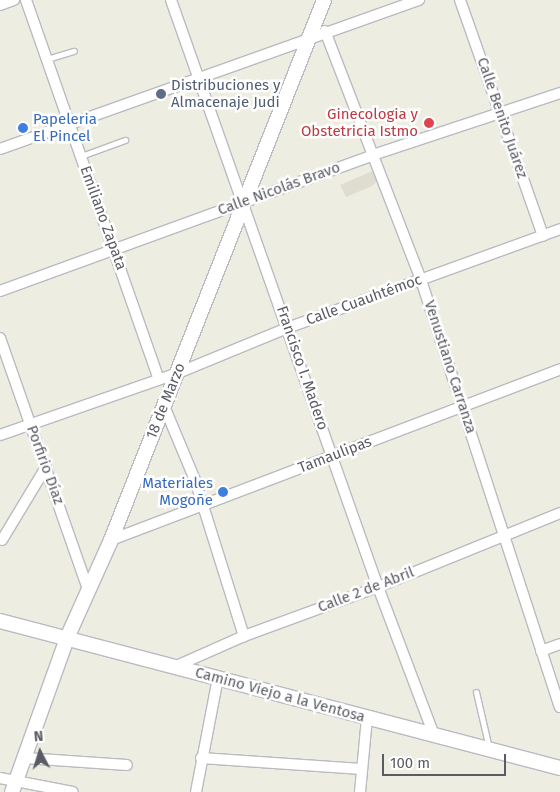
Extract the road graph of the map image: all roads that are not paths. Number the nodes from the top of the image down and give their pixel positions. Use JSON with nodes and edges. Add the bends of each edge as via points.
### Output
{"nodes":[{"id":1,"x":14,"y":0,"type":"edge"},
{"id":2,"x":26,"y":0,"type":"edge"},
{"id":3,"x":170,"y":0,"type":"edge"},
{"id":4,"x":419,"y":0,"type":"edge"},
{"id":5,"x":460,"y":0,"type":"edge"},
{"id":6,"x":320,"y":3,"type":"edge"},
{"id":7,"x":0,"y":5,"type":"edge"},
{"id":8,"x":325,"y":31,"type":"junction"},
{"id":9,"x":310,"y":37,"type":"junction"},
{"id":10,"x":74,"y":51,"type":"dead end"},
{"id":11,"x":47,"y":59,"type":"junction"},
{"id":12,"x":197,"y":78,"type":"junction"},
{"id":13,"x":560,"y":93,"type":"edge"},
{"id":14,"x":501,"y":111,"type":"junction"},
{"id":15,"x":69,"y":125,"type":"junction"},
{"id":16,"x":125,"y":140,"type":"dead end"},
{"id":17,"x":0,"y":149,"type":"edge"},
{"id":18,"x":373,"y":155,"type":"junction"},
{"id":19,"x":81,"y":156,"type":"junction"},
{"id":20,"x":245,"y":203,"type":"junction"},
{"id":21,"x":560,"y":230,"type":"edge"},
{"id":22,"x":543,"y":236,"type":"junction"},
{"id":23,"x":114,"y":249,"type":"junction"},
{"id":24,"x":421,"y":280,"type":"junction"},
{"id":25,"x":0,"y":291,"type":"edge"},
{"id":26,"x":288,"y":328,"type":"junction"},
{"id":27,"x":0,"y":338,"type":"edge"},
{"id":28,"x":560,"y":369,"type":"edge"},
{"id":29,"x":178,"y":373,"type":"junction"},
{"id":30,"x":159,"y":379,"type":"junction"},
{"id":31,"x":463,"y":405,"type":"junction"},
{"id":32,"x":164,"y":406,"type":"junction"},
{"id":33,"x":29,"y":423,"type":"junction"},
{"id":34,"x":0,"y":435,"type":"edge"},
{"id":35,"x":332,"y":456,"type":"junction"},
{"id":36,"x":46,"y":467,"type":"junction"},
{"id":37,"x":201,"y":508,"type":"junction"},
{"id":38,"x":560,"y":513,"type":"edge"},
{"id":39,"x":503,"y":534,"type":"junction"},
{"id":40,"x":2,"y":540,"type":"dead end"},
{"id":41,"x":111,"y":540,"type":"junction"},
{"id":42,"x":378,"y":587,"type":"junction"},
{"id":43,"x":90,"y":592,"type":"junction"},
{"id":44,"x":0,"y":621,"type":"edge"},
{"id":45,"x":244,"y":636,"type":"junction"},
{"id":46,"x":67,"y":638,"type":"junction"},
{"id":47,"x":560,"y":644,"type":"edge"},
{"id":48,"x":541,"y":650,"type":"junction"},
{"id":49,"x":173,"y":668,"type":"junction"},
{"id":50,"x":218,"y":678,"type":"junction"},
{"id":51,"x":476,"y":692,"type":"dead end"},
{"id":52,"x":560,"y":707,"type":"edge"},
{"id":53,"x":367,"y":718,"type":"junction"},
{"id":54,"x":434,"y":735,"type":"junction"},
{"id":55,"x":489,"y":749,"type":"junction"},
{"id":56,"x":25,"y":758,"type":"junction"},
{"id":57,"x":201,"y":758,"type":"junction"},
{"id":58,"x":127,"y":765,"type":"dead end"},
{"id":59,"x":560,"y":768,"type":"edge"},
{"id":60,"x":362,"y":769,"type":"junction"},
{"id":61,"x":0,"y":778,"type":"edge"},
{"id":62,"x":14,"y":787,"type":"edge"},
{"id":63,"x":73,"y":792,"type":"edge"},
{"id":64,"x":196,"y":792,"type":"edge"},
{"id":65,"x":360,"y":792,"type":"edge"}],
"edges":[{"from":1,"to":7,"type":"street"},
{"from":2,"to":11,"type":"street","name":"Emiliano Zapata"},
{"from":3,"to":12,"type":"street","name":"Francisco I. Madero"},
{"from":4,"to":8,"type":"street"},
{"from":5,"to":14,"type":"street","name":"Calle Benito Juárez"},
{"from":6,"to":9,"type":"main road","name":"18 de Marzo"},
{"from":8,"to":9,"type":"street"},
{"from":8,"to":18,"type":"street","name":"Venustiano Carranza"},
{"from":9,"to":12,"type":"street"},
{"from":9,"to":20,"type":"main road","name":"18 de Marzo"},
{"from":10,"to":11,"type":"lane"},
{"from":11,"to":15,"type":"street","name":"Emiliano Zapata"},
{"from":12,"to":15,"type":"street"},
{"from":12,"to":20,"type":"street","name":"Francisco I. Madero"},
{"from":13,"to":14,"type":"street","name":"Calle Nicolás Bravo"},
{"from":14,"to":18,"type":"street","name":"Calle Nicolás Bravo"},
{"from":14,"to":22,"type":"street","name":"Calle Benito Juárez"},
{"from":15,"to":17,"type":"street"},
{"from":15,"to":19,"type":"street","name":"Emiliano Zapata"},
{"from":16,"to":19,"type":"lane"},
{"from":18,"to":20,"type":"street","name":"Calle Nicolás Bravo"},
{"from":18,"to":24,"type":"street","name":"Venustiano Carranza"},
{"from":19,"to":23,"type":"street","name":"Emiliano Zapata"},
{"from":20,"to":23,"type":"street","name":"Calle Nicolás Bravo"},
{"from":20,"to":26,"type":"street","name":"Francisco I. Madero"},
{"from":20,"to":29,"type":"main road","name":"18 de Marzo"},
{"from":21,"to":22,"type":"street","name":"Calle Cuauhtémoc"},
{"from":22,"to":24,"type":"street","name":"Calle Cuauhtémoc"},
{"from":23,"to":25,"type":"street","name":"Calle Nicolás Bravo"},
{"from":23,"to":30,"type":"street","name":"Emiliano Zapata"},
{"from":24,"to":26,"type":"street","name":"Calle Cuauhtémoc"},
{"from":24,"to":31,"type":"street","name":"Venustiano Carranza"},
{"from":26,"to":29,"type":"street","name":"Calle Cuauhtémoc"},
{"from":26,"to":35,"type":"street","name":"Francisco I. Madero"},
{"from":27,"to":33,"type":"street","name":"Porfirio Díaz"},
{"from":28,"to":31,"type":"street","name":"Tamaulipas"},
{"from":29,"to":30,"type":"street","name":"Calle Cuauhtémoc"},
{"from":29,"to":32,"type":"main road","name":"18 de Marzo"},
{"from":30,"to":33,"type":"street","name":"Calle Cuauhtémoc"},
{"from":31,"to":35,"type":"street","name":"Tamaulipas"},
{"from":31,"to":39,"type":"street","name":"Venustiano Carranza"},
{"from":32,"to":37,"type":"street","via":[[195,480]]},
{"from":32,"to":41,"type":"main road","name":"18 de Marzo"},
{"from":33,"to":34,"type":"street","name":"Calle Cuauhtémoc"},
{"from":33,"to":36,"type":"street","name":"Porfirio Díaz"},
{"from":35,"to":37,"type":"street","name":"Tamaulipas"},
{"from":35,"to":42,"type":"street","name":"Francisco I. Madero"},
{"from":36,"to":40,"type":"street"},
{"from":36,"to":43,"type":"street","name":"Porfirio Díaz"},
{"from":37,"to":41,"type":"street","name":"Tamaulipas"},
{"from":37,"to":45,"type":"street"},
{"from":38,"to":39,"type":"street","name":"Calle 2 de Abril"},
{"from":39,"to":42,"type":"street","name":"Calle 2 de Abril"},
{"from":39,"to":48,"type":"street","name":"Venustiano Carranza"},
{"from":41,"to":43,"type":"main road","name":"18 de Marzo"},
{"from":42,"to":45,"type":"street","name":"Calle 2 de Abril"},
{"from":42,"to":54,"type":"street","name":"Francisco I. Madero"},
{"from":43,"to":46,"type":"main road","name":"18 de Marzo"},
{"from":44,"to":46,"type":"main road","name":"Camino Viejo a la Ventosa"},
{"from":45,"to":49,"type":"street","name":"Calle 2 de Abril"},
{"from":46,"to":49,"type":"main road","name":"Camino Viejo a la Ventosa"},
{"from":46,"to":56,"type":"main road","name":"18 de Marzo"},
{"from":47,"to":48,"type":"street"},
{"from":48,"to":52,"type":"street","name":"Venustiano Carranza"},
{"from":49,"to":50,"type":"main road","name":"Camino Viejo a la Ventosa"},
{"from":50,"to":53,"type":"main road","name":"Camino Viejo a la Ventosa"},
{"from":50,"to":57,"type":"street"},
{"from":51,"to":55,"type":"lane"},
{"from":53,"to":54,"type":"main road","name":"Camino Viejo a la Ventosa"},
{"from":53,"to":60,"type":"street"},
{"from":54,"to":55,"type":"main road","name":"Camino Viejo a la Ventosa"},
{"from":55,"to":59,"type":"main road","name":"Camino Viejo a la Ventosa"},
{"from":56,"to":58,"type":"street"},
{"from":56,"to":62,"type":"main road","name":"18 de Marzo"},
{"from":57,"to":60,"type":"street"},
{"from":57,"to":64,"type":"street"},
{"from":60,"to":65,"type":"street"},
{"from":61,"to":62,"type":"street"},
{"from":62,"to":63,"type":"street"}]}
